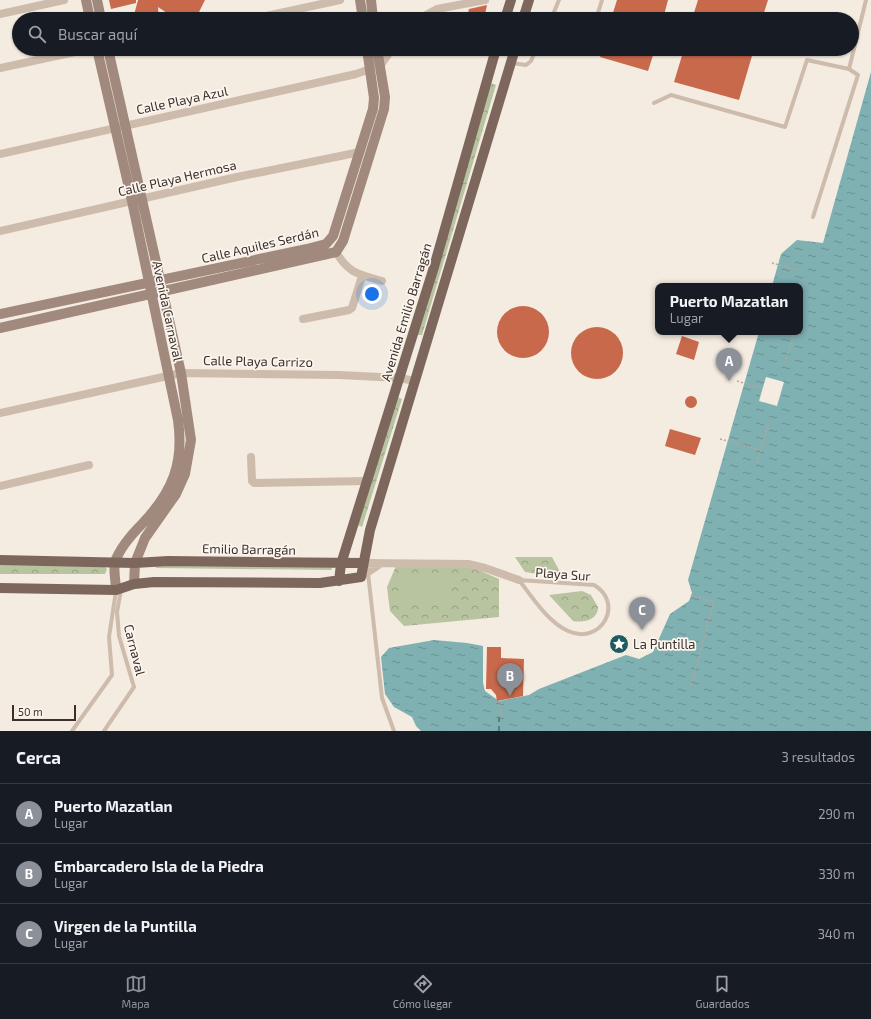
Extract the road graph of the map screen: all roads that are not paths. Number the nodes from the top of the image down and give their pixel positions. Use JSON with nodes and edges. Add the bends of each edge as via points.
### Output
{"nodes":[{"id":1,"x":64,"y":0,"type":"edge"},
{"id":2,"x":86,"y":0,"type":"edge"},
{"id":3,"x":97,"y":0,"type":"edge"},
{"id":4,"x":340,"y":0,"type":"edge"},
{"id":5,"x":360,"y":0,"type":"edge"},
{"id":6,"x":371,"y":0,"type":"edge"},
{"id":7,"x":485,"y":0,"type":"edge"},
{"id":8,"x":511,"y":0,"type":"edge"},
{"id":9,"x":529,"y":0,"type":"edge"},
{"id":10,"x":559,"y":0,"type":"edge"},
{"id":11,"x":602,"y":0,"type":"edge"},
{"id":12,"x":866,"y":0,"type":"edge"},
{"id":13,"x":89,"y":12,"type":"edge"},
{"id":14,"x":100,"y":12,"type":"edge"},
{"id":15,"x":284,"y":12,"type":"edge"},
{"id":16,"x":362,"y":12,"type":"edge"},
{"id":17,"x":372,"y":12,"type":"edge"},
{"id":18,"x":432,"y":12,"type":"edge"},
{"id":19,"x":507,"y":12,"type":"edge"},
{"id":20,"x":525,"y":12,"type":"edge"},
{"id":21,"x":554,"y":12,"type":"edge"},
{"id":22,"x":598,"y":12,"type":"edge"},
{"id":23,"x":0,"y":14,"type":"edge"},
{"id":24,"x":859,"y":28,"type":"edge"},
{"id":25,"x":56,"y":56,"type":"edge"},
{"id":26,"x":99,"y":56,"type":"edge"},
{"id":27,"x":110,"y":56,"type":"edge"},
{"id":28,"x":370,"y":56,"type":"edge"},
{"id":29,"x":376,"y":56,"type":"edge"},
{"id":30,"x":386,"y":56,"type":"edge"},
{"id":31,"x":494,"y":56,"type":"edge"},
{"id":32,"x":512,"y":56,"type":"edge"},
{"id":33,"x":533,"y":56,"type":"edge"},
{"id":34,"x":852,"y":56,"type":"edge"},
{"id":35,"x":491,"y":66,"type":"junction"},
{"id":36,"x":509,"y":66,"type":"junction"},
{"id":37,"x":0,"y":68,"type":"edge"},
{"id":38,"x":375,"y":68,"type":"junction"},
{"id":39,"x":849,"y":69,"type":"junction"},
{"id":40,"x":654,"y":103,"type":"dead end"},
{"id":41,"x":370,"y":120,"type":"junction"},
{"id":42,"x":380,"y":124,"type":"junction"},
{"id":43,"x":126,"y":125,"type":"junction"},
{"id":44,"x":114,"y":128,"type":"junction"},
{"id":45,"x":360,"y":152,"type":"junction"},
{"id":46,"x":0,"y":154,"type":"edge"},
{"id":47,"x":142,"y":199,"type":"junction"},
{"id":48,"x":132,"y":201,"type":"junction"},
{"id":49,"x":813,"y":217,"type":"dead end"},
{"id":50,"x":0,"y":231,"type":"edge"},
{"id":51,"x":336,"y":252,"type":"junction"},
{"id":52,"x":362,"y":276,"type":"junction"},
{"id":53,"x":160,"y":280,"type":"junction"},
{"id":54,"x":382,"y":282,"type":"dead end"},
{"id":55,"x":148,"y":283,"type":"junction"},
{"id":56,"x":162,"y":292,"type":"junction"},
{"id":57,"x":151,"y":294,"type":"junction"},
{"id":58,"x":0,"y":314,"type":"edge"},
{"id":59,"x":303,"y":319,"type":"dead end"},
{"id":60,"x":0,"y":328,"type":"edge"},
{"id":61,"x":181,"y":373,"type":"junction"},
{"id":62,"x":169,"y":375,"type":"junction"},
{"id":63,"x":400,"y":378,"type":"junction"},
{"id":64,"x":414,"y":381,"type":"junction"},
{"id":65,"x":0,"y":413,"type":"edge"},
{"id":66,"x":251,"y":456,"type":"dead end"},
{"id":67,"x":89,"y":465,"type":"dead end"},
{"id":68,"x":367,"y":482,"type":"junction"},
{"id":69,"x":0,"y":486,"type":"edge"},
{"id":70,"x":0,"y":560,"type":"edge"},
{"id":71,"x":115,"y":563,"type":"junction"},
{"id":72,"x":135,"y":563,"type":"junction"},
{"id":73,"x":340,"y":564,"type":"junction"},
{"id":74,"x":364,"y":571,"type":"junction"},
{"id":75,"x":519,"y":580,"type":"junction"},
{"id":76,"x":339,"y":581,"type":"junction"},
{"id":77,"x":134,"y":584,"type":"junction"},
{"id":78,"x":0,"y":588,"type":"edge"},
{"id":79,"x":119,"y":589,"type":"junction"},
{"id":80,"x":72,"y":731,"type":"edge"},
{"id":81,"x":104,"y":731,"type":"edge"},
{"id":82,"x":394,"y":731,"type":"edge"}],
"edges":[{"from":1,"to":23,"type":"street"},
{"from":2,"to":13,"type":"street"},
{"from":3,"to":14,"type":"street"},
{"from":4,"to":15,"type":"street"},
{"from":5,"to":16,"type":"street"},
{"from":6,"to":17,"type":"street"},
{"from":7,"to":18,"type":"street"},
{"from":8,"to":19,"type":"main road"},
{"from":9,"to":20,"type":"main road"},
{"from":10,"to":21,"type":"lane"},
{"from":11,"to":22,"type":"lane"},
{"from":12,"to":24,"type":"lane"},
{"from":25,"to":37,"type":"street"},
{"from":26,"to":44,"type":"street","name":"Avenida Carnaval"},
{"from":27,"to":43,"type":"street","name":"Avenida Carnaval"},
{"from":28,"to":38,"type":"street","name":"Calle Aquiles Serdán"},
{"from":29,"to":38,"type":"street","name":"Calle Aquiles Serdán"},
{"from":30,"to":38,"type":"street"},
{"from":31,"to":35,"type":"main road","name":"Avenida Emilio Barragán"},
{"from":32,"to":36,"type":"main road"},
{"from":33,"to":36,"type":"lane","via":[[526,65]]},
{"from":34,"to":39,"type":"lane"},
{"from":35,"to":36,"type":"main road"},
{"from":35,"to":63,"type":"main road","name":"Avenida Emilio Barragán"},
{"from":36,"to":64,"type":"main road"},
{"from":38,"to":41,"type":"street","name":"Calle Aquiles Serdán","via":[[374,104]]},
{"from":38,"to":42,"type":"street","name":"Calle Aquiles Serdán","via":[[385,104]]},
{"from":38,"to":43,"type":"street","name":"Calle Playa Azul"},
{"from":39,"to":40,"type":"lane","via":[[807,60],[786,127],[671,95]]},
{"from":39,"to":49,"type":"lane","via":[[858,75]]},
{"from":41,"to":42,"type":"street"},
{"from":41,"to":45,"type":"street","name":"Calle Aquiles Serdán"},
{"from":42,"to":51,"type":"street","name":"Calle Aquiles Serdán","via":[[343,241]]},
{"from":43,"to":44,"type":"street","name":"Calle Playa Azul"},
{"from":43,"to":47,"type":"street","name":"Avenida Carnaval"},
{"from":44,"to":46,"type":"street","name":"Calle Playa Azul"},
{"from":44,"to":48,"type":"street","name":"Avenida Carnaval"},
{"from":45,"to":47,"type":"street","name":"Calle Playa Hermosa"},
{"from":45,"to":53,"type":"street","name":"Calle Aquiles Serdán","via":[[334,236],[326,244]]},
{"from":47,"to":48,"type":"street","name":"Calle Playa Hermosa"},
{"from":47,"to":53,"type":"street","name":"Avenida Carnaval"},
{"from":48,"to":50,"type":"street","name":"Calle Playa Hermosa"},
{"from":48,"to":55,"type":"street","name":"Avenida Carnaval"},
{"from":51,"to":52,"type":"street","via":[[345,266]]},
{"from":51,"to":56,"type":"street","name":"Calle Aquiles Serdán"},
{"from":52,"to":54,"type":"street"},
{"from":52,"to":59,"type":"street","via":[[352,308]]},
{"from":53,"to":55,"type":"street","name":"Calle Aquiles Serdán"},
{"from":53,"to":56,"type":"street","name":"Avenida Carnaval"},
{"from":55,"to":57,"type":"street","name":"Avenida Carnaval"},
{"from":55,"to":58,"type":"street","name":"Calle Aquiles Serdán"},
{"from":56,"to":57,"type":"street","name":"Calle Aquiles Serdán"},
{"from":56,"to":61,"type":"street","name":"Avenida Carnaval"},
{"from":57,"to":60,"type":"street","name":"Calle Aquiles Serdán"},
{"from":57,"to":62,"type":"street","name":"Avenida Carnaval"},
{"from":61,"to":62,"type":"street","name":"Calle Playa Carrizo"},
{"from":61,"to":63,"type":"street","name":"Calle Playa Carrizo","via":[[340,374]]},
{"from":61,"to":72,"type":"street","name":"Avenida Carnaval","via":[[191,440],[188,463],[176,494],[145,538]]},
{"from":62,"to":65,"type":"street","name":"Calle Playa Carrizo"},
{"from":62,"to":71,"type":"street","name":"Avenida Carnaval","via":[[181,439],[176,471],[165,495],[124,544]]},
{"from":63,"to":64,"type":"street","name":"Calle Playa Carrizo"},
{"from":63,"to":68,"type":"main road","name":"Avenida Emilio Barragán"},
{"from":64,"to":74,"type":"main road","via":[[370,530]]},
{"from":66,"to":68,"type":"street","via":[[254,483]]},
{"from":67,"to":69,"type":"street"},
{"from":68,"to":73,"type":"main road","name":"Avenida Emilio Barragán"},
{"from":70,"to":71,"type":"main road","name":"Emilio Barragán"},
{"from":71,"to":72,"type":"main road","name":"Emilio Barragán"},
{"from":71,"to":79,"type":"street"},
{"from":72,"to":73,"type":"main road","name":"Emilio Barragán","via":[[168,561]]},
{"from":72,"to":77,"type":"street"},
{"from":73,"to":74,"type":"main road","name":"Emilio Barragán"},
{"from":73,"to":76,"type":"main road","name":"Avenida Emilio Barragán"},
{"from":74,"to":75,"type":"street","via":[[380,564],[468,564]]},
{"from":74,"to":76,"type":"main road"},
{"from":74,"to":82,"type":"lane","via":[[382,698]]},
{"from":75,"to":75,"type":"lane","name":"Playa Sur","via":[[553,620],[567,631],[581,634],[592,632],[600,628],[605,620],[608,608],[606,597],[604,592],[594,585]]},
{"from":76,"to":77,"type":"main road"},
{"from":77,"to":79,"type":"main road"},
{"from":78,"to":79,"type":"main road"},
{"from":79,"to":80,"type":"lane","name":"Carnaval","via":[[109,636],[112,675]]},
{"from":79,"to":81,"type":"lane","name":"Carnaval","via":[[116,612],[119,636],[134,687]]}]}
